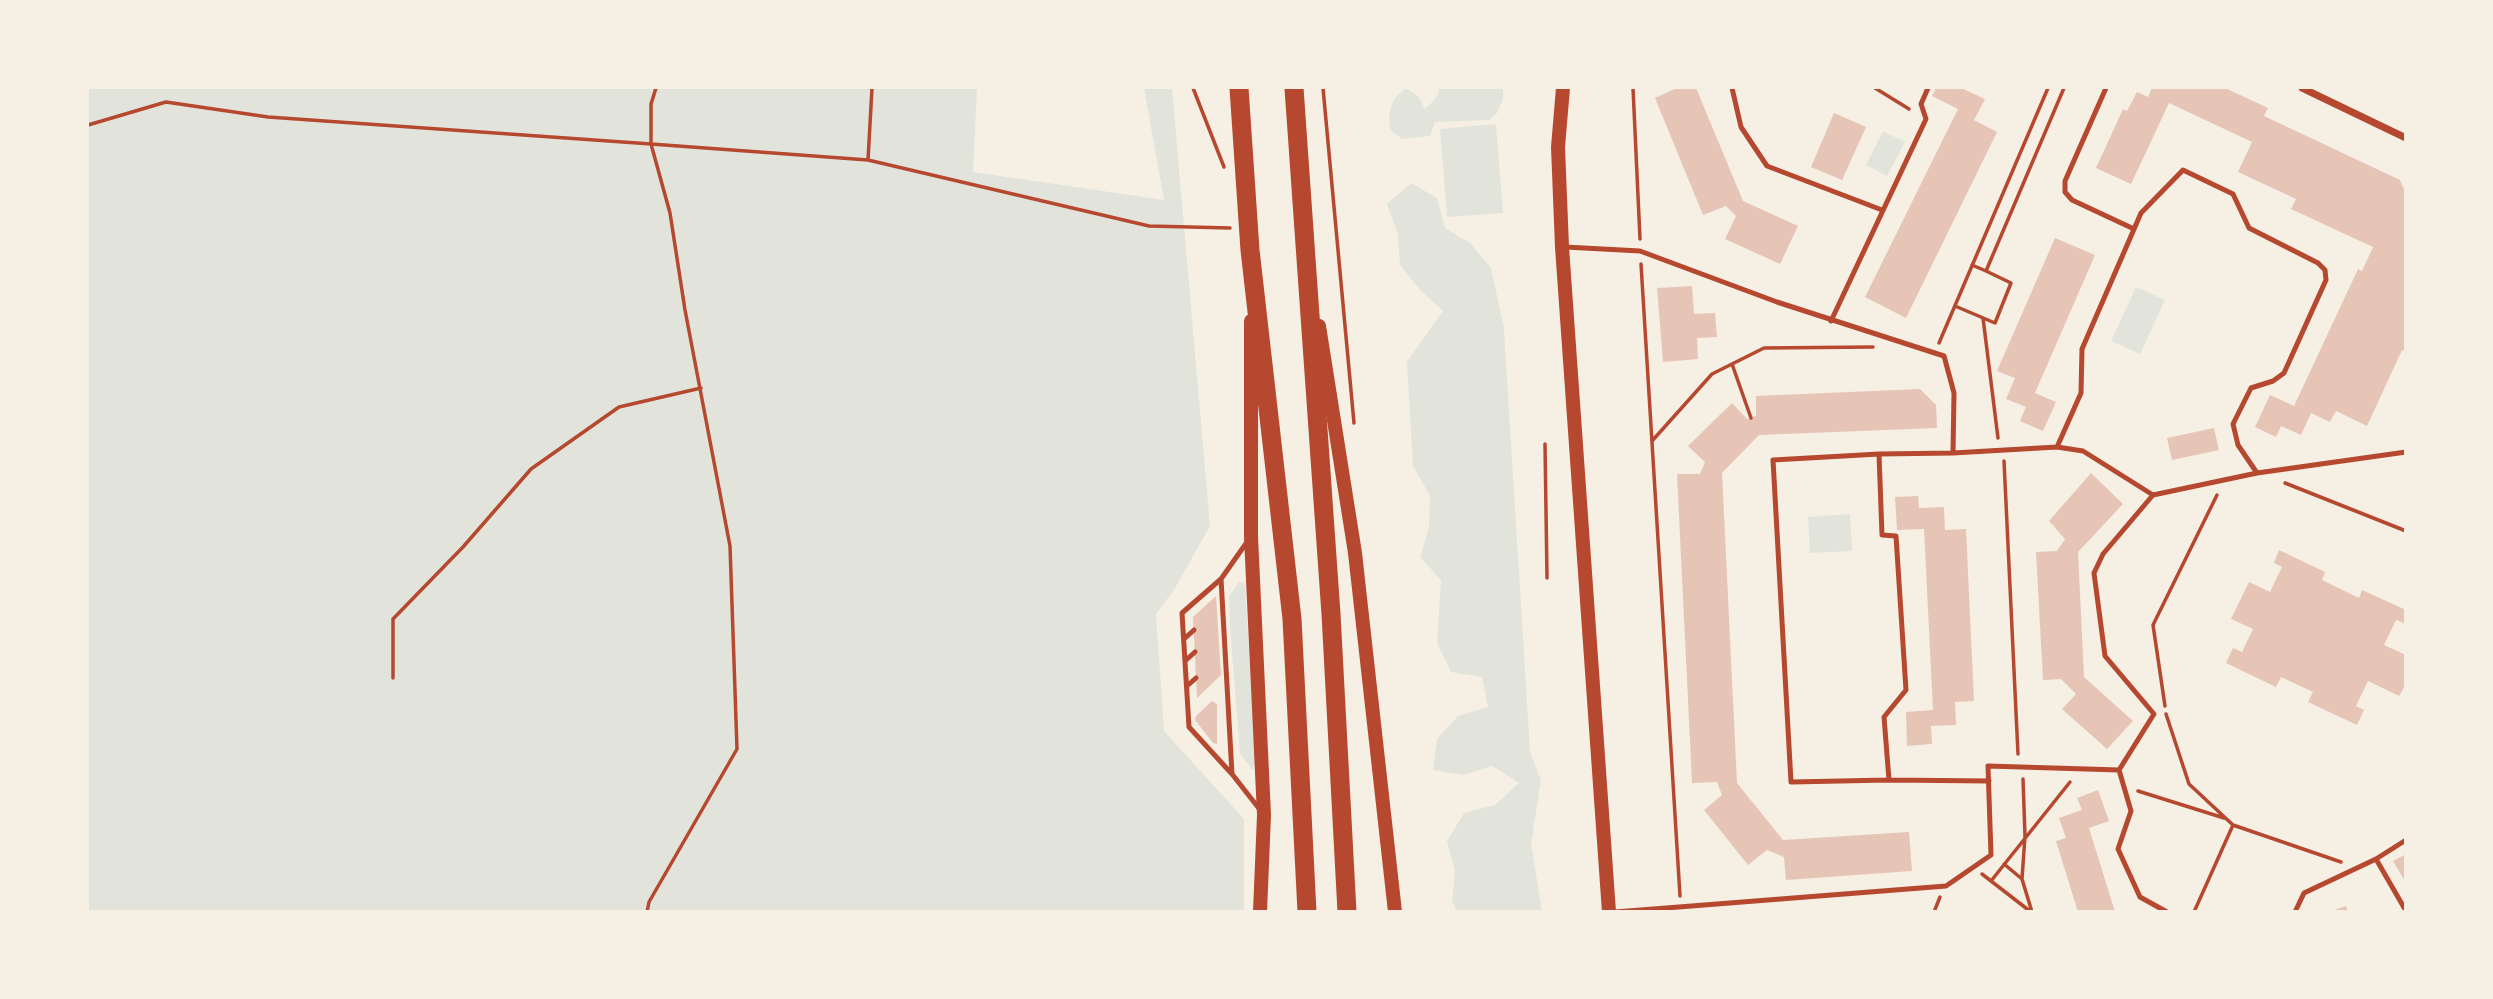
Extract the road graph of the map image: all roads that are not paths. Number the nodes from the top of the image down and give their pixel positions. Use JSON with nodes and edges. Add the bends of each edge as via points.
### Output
{"nodes":[{"id":1,"x":1239,"y":88,"type":"edge"},
{"id":2,"x":1294,"y":88,"type":"edge"},
{"id":3,"x":1563,"y":88,"type":"edge"},
{"id":4,"x":1732,"y":88,"type":"edge"},
{"id":5,"x":1928,"y":88,"type":"edge"},
{"id":6,"x":2106,"y":88,"type":"edge"},
{"id":7,"x":2302,"y":88,"type":"edge"},
{"id":8,"x":2406,"y":138,"type":"edge"},
{"id":9,"x":1882,"y":210,"type":"junction"},
{"id":10,"x":2134,"y":229,"type":"junction"},
{"id":11,"x":1304,"y":231,"type":"junction"},
{"id":12,"x":1562,"y":247,"type":"junction"},
{"id":13,"x":1250,"y":250,"type":"junction"},
{"id":14,"x":1831,"y":321,"type":"junction"},
{"id":15,"x":2057,"y":447,"type":"junction"},
{"id":16,"x":2406,"y":452,"type":"edge"},
{"id":17,"x":1953,"y":453,"type":"junction"},
{"id":18,"x":1879,"y":454,"type":"junction"},
{"id":19,"x":2257,"y":473,"type":"junction"},
{"id":20,"x":2153,"y":495,"type":"junction"},
{"id":21,"x":1251,"y":537,"type":"junction"},
{"id":22,"x":1221,"y":579,"type":"junction"},
{"id":23,"x":1222,"y":604,"type":"junction"},
{"id":24,"x":1217,"y":609,"type":"dead end"},
{"id":25,"x":1194,"y":630,"type":"dead end"},
{"id":26,"x":1184,"y":639,"type":"junction"},
{"id":27,"x":1195,"y":652,"type":"dead end"},
{"id":28,"x":1185,"y":661,"type":"junction"},
{"id":29,"x":1196,"y":678,"type":"dead end"},
{"id":30,"x":1187,"y":687,"type":"junction"},
{"id":31,"x":2119,"y":770,"type":"junction"},
{"id":32,"x":1232,"y":774,"type":"junction"},
{"id":33,"x":1889,"y":780,"type":"junction"},
{"id":34,"x":1989,"y":780,"type":"junction"},
{"id":35,"x":1264,"y":815,"type":"junction"},
{"id":36,"x":2406,"y":841,"type":"edge"},
{"id":37,"x":2376,"y":859,"type":"junction"},
{"id":38,"x":2406,"y":911,"type":"edge"},
{"id":39,"x":1260,"y":912,"type":"edge"},
{"id":40,"x":1307,"y":912,"type":"edge"},
{"id":41,"x":1347,"y":912,"type":"edge"},
{"id":42,"x":1395,"y":912,"type":"edge"},
{"id":43,"x":1609,"y":912,"type":"edge"},
{"id":44,"x":1615,"y":912,"type":"edge"},
{"id":45,"x":2167,"y":912,"type":"edge"},
{"id":46,"x":2295,"y":912,"type":"edge"}],
"edges":[{"from":1,"to":13,"type":"highway"},
{"from":2,"to":11,"type":"highway"},
{"from":3,"to":12,"type":"main road","via":[[1558,147]]},
{"from":4,"to":9,"type":"lane","via":[[1741,127],[1767,166]]},
{"from":5,"to":9,"type":"lane","via":[[1921,104],[1926,119]]},
{"from":6,"to":10,"type":"lane","via":[[2065,181],[2065,192],[2072,200]]},
{"from":7,"to":8,"type":"street"},
{"from":9,"to":14,"type":"lane"},
{"from":10,"to":15,"type":"lane","via":[[2082,349],[2081,393]]},
{"from":10,"to":19,"type":"lane","via":[[2141,214],[2178,173],[2189,172],[2233,194],[2245,221],[2258,234],[2325,270],[2326,280],[2284,373],[2273,382],[2251,388],[2233,424],[2238,445]]},
{"from":11,"to":41,"type":"highway"},
{"from":11,"to":42,"type":"main road","via":[[1355,553]]},
{"from":12,"to":14,"type":"lane","via":[[1640,251]]},
{"from":12,"to":43,"type":"main road"},
{"from":13,"to":21,"type":"main road"},
{"from":13,"to":40,"type":"highway","via":[[1292,619]]},
{"from":14,"to":17,"type":"lane","via":[[1944,356],[1954,393]]},
{"from":15,"to":17,"type":"lane"},
{"from":15,"to":20,"type":"lane","via":[[2083,451]]},
{"from":16,"to":19,"type":"lane"},
{"from":17,"to":18,"type":"lane"},
{"from":18,"to":33,"type":"lane","via":[[1882,535],[1896,536],[1906,690],[1884,717]]},
{"from":18,"to":33,"type":"lane","via":[[1773,460],[1791,782]]},
{"from":19,"to":20,"type":"lane"},
{"from":20,"to":31,"type":"lane","via":[[2103,554],[2094,573],[2105,656],[2154,714]]},
{"from":21,"to":22,"type":"lane"},
{"from":21,"to":35,"type":"main road"},
{"from":22,"to":23,"type":"lane"},
{"from":22,"to":26,"type":"lane","via":[[1182,613]]},
{"from":23,"to":24,"type":"lane"},
{"from":23,"to":32,"type":"lane"},
{"from":25,"to":26,"type":"lane"},
{"from":26,"to":28,"type":"lane"},
{"from":27,"to":28,"type":"lane"},
{"from":28,"to":30,"type":"lane"},
{"from":29,"to":30,"type":"lane"},
{"from":30,"to":32,"type":"lane","via":[[1189,727]]},
{"from":31,"to":34,"type":"lane","via":[[1988,766]]},
{"from":31,"to":45,"type":"lane","via":[[2131,811],[2118,849],[2140,897]]},
{"from":32,"to":35,"type":"lane"},
{"from":33,"to":34,"type":"lane"},
{"from":34,"to":44,"type":"lane","via":[[1991,855],[1946,886]]},
{"from":35,"to":39,"type":"main road"},
{"from":36,"to":37,"type":"lane"},
{"from":37,"to":38,"type":"lane"},
{"from":37,"to":46,"type":"lane","via":[[2304,893]]}]}
